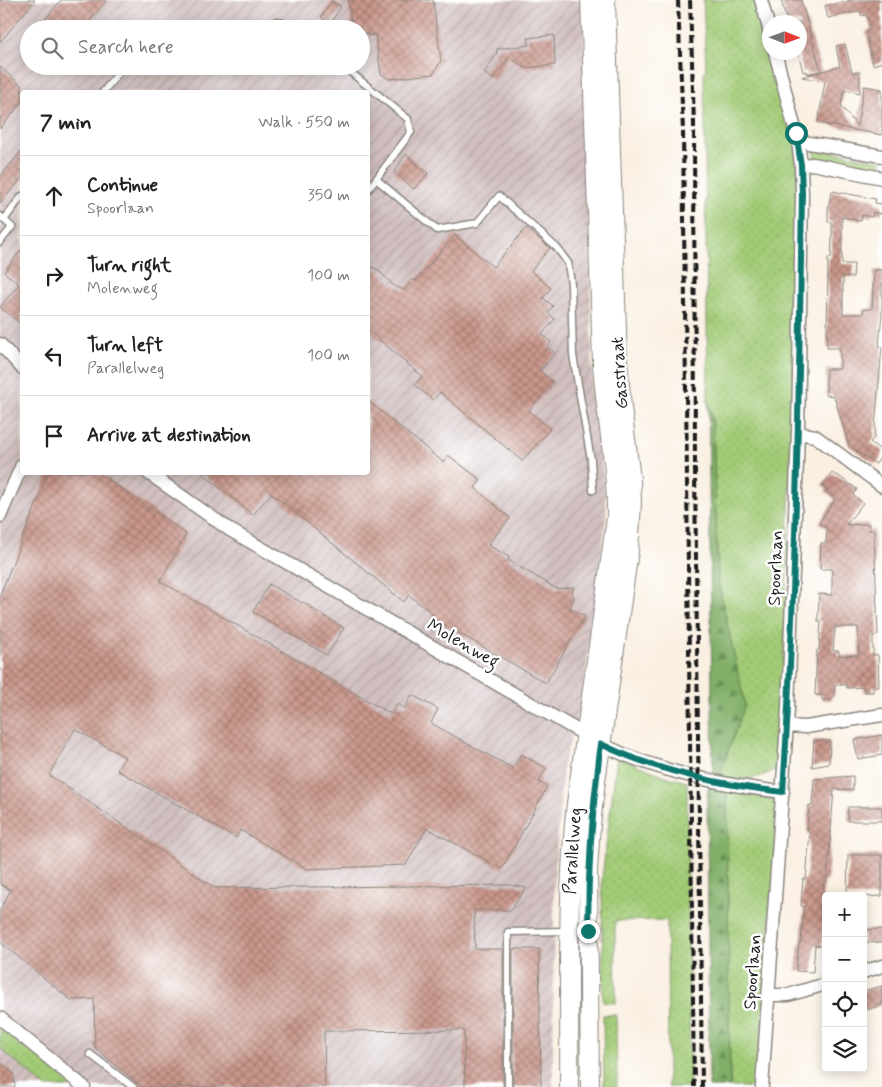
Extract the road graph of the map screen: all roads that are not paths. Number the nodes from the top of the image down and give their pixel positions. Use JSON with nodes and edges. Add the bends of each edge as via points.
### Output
{"nodes":[{"id":1,"x":590,"y":0,"type":"edge"},
{"id":2,"x":606,"y":0,"type":"edge"},
{"id":3,"x":761,"y":0,"type":"edge"},
{"id":4,"x":765,"y":15,"type":"edge"},
{"id":5,"x":777,"y":60,"type":"edge"},
{"id":6,"x":117,"y":75,"type":"edge"},
{"id":7,"x":354,"y":75,"type":"edge"},
{"id":8,"x":105,"y":90,"type":"edge"},
{"id":9,"x":798,"y":142,"type":"junction"},
{"id":10,"x":882,"y":156,"type":"edge"},
{"id":11,"x":801,"y":165,"type":"junction"},
{"id":12,"x":882,"y":178,"type":"edge"},
{"id":13,"x":376,"y":179,"type":"junction"},
{"id":14,"x":370,"y":187,"type":"edge"},
{"id":15,"x":20,"y":198,"type":"edge"},
{"id":16,"x":2,"y":218,"type":"edge"},
{"id":17,"x":0,"y":242,"type":"edge"},
{"id":18,"x":0,"y":344,"type":"edge"},
{"id":19,"x":20,"y":366,"type":"edge"},
{"id":20,"x":798,"y":433,"type":"junction"},
{"id":21,"x":20,"y":470,"type":"edge"},
{"id":22,"x":151,"y":475,"type":"edge"},
{"id":23,"x":882,"y":486,"type":"edge"},
{"id":24,"x":593,"y":490,"type":"dead end"},
{"id":25,"x":0,"y":516,"type":"edge"},
{"id":26,"x":882,"y":715,"type":"edge"},
{"id":27,"x":787,"y":726,"type":"junction"},
{"id":28,"x":585,"y":735,"type":"junction"},
{"id":29,"x":601,"y":744,"type":"junction"},
{"id":30,"x":783,"y":792,"type":"junction"},
{"id":31,"x":569,"y":931,"type":"junction"},
{"id":32,"x":588,"y":931,"type":"junction"},
{"id":33,"x":882,"y":966,"type":"edge"},
{"id":34,"x":867,"y":971,"type":"edge"},
{"id":35,"x":822,"y":985,"type":"edge"},
{"id":36,"x":768,"y":995,"type":"junction"},
{"id":37,"x":0,"y":1018,"type":"edge"},
{"id":38,"x":90,"y":1054,"type":"dead end"},
{"id":39,"x":84,"y":1087,"type":"edge"},
{"id":40,"x":133,"y":1087,"type":"edge"},
{"id":41,"x":508,"y":1087,"type":"edge"},
{"id":42,"x":569,"y":1087,"type":"edge"},
{"id":43,"x":590,"y":1087,"type":"edge"},
{"id":44,"x":762,"y":1087,"type":"edge"}],
"edges":[{"from":1,"to":28,"type":"street","name":"Gasstraat","via":[[602,380],[616,500],[613,543]]},
{"from":2,"to":29,"type":"street","name":"Gasstraat","via":[[618,368],[632,503]]},
{"from":3,"to":4,"type":"street"},
{"from":5,"to":9,"type":"street","name":"Spoorlaan"},
{"from":6,"to":8,"type":"lane"},
{"from":7,"to":13,"type":"lane","via":[[408,119],[411,132]]},
{"from":9,"to":10,"type":"street"},
{"from":9,"to":11,"type":"street","name":"Spoorlaan"},
{"from":11,"to":12,"type":"street","via":[[813,164]]},
{"from":11,"to":20,"type":"street","name":"Spoorlaan"},
{"from":13,"to":14,"type":"lane"},
{"from":13,"to":24,"type":"lane","via":[[436,230],[477,223],[499,196],[557,248],[568,263],[573,355]]},
{"from":15,"to":16,"type":"lane"},
{"from":16,"to":17,"type":"lane","via":[[12,227]]},
{"from":18,"to":19,"type":"street"},
{"from":20,"to":23,"type":"street","via":[[815,436]]},
{"from":20,"to":27,"type":"street","name":"Spoorlaan"},
{"from":21,"to":25,"type":"street"},
{"from":22,"to":28,"type":"street","name":"Molenweg","via":[[230,530]]},
{"from":26,"to":27,"type":"street","via":[[806,727]]},
{"from":27,"to":30,"type":"street","name":"Spoorlaan"},
{"from":28,"to":29,"type":"street","name":"Molenweg"},
{"from":28,"to":31,"type":"street","name":"Parallelweg","via":[[572,838]]},
{"from":29,"to":30,"type":"street","name":"Molenweg","via":[[676,772],[714,782]]},
{"from":29,"to":32,"type":"street","name":"Parallelweg","via":[[591,826]]},
{"from":30,"to":36,"type":"street","name":"Spoorlaan"},
{"from":31,"to":32,"type":"lane"},
{"from":31,"to":41,"type":"lane","via":[[508,932]]},
{"from":31,"to":42,"type":"street","name":"Parallelweg"},
{"from":32,"to":43,"type":"street","name":"Parallelweg"},
{"from":33,"to":34,"type":"street"},
{"from":35,"to":36,"type":"street","via":[[788,995]]},
{"from":36,"to":44,"type":"street","name":"Spoorlaan"},
{"from":37,"to":39,"type":"street"},
{"from":38,"to":40,"type":"lane"}]}
